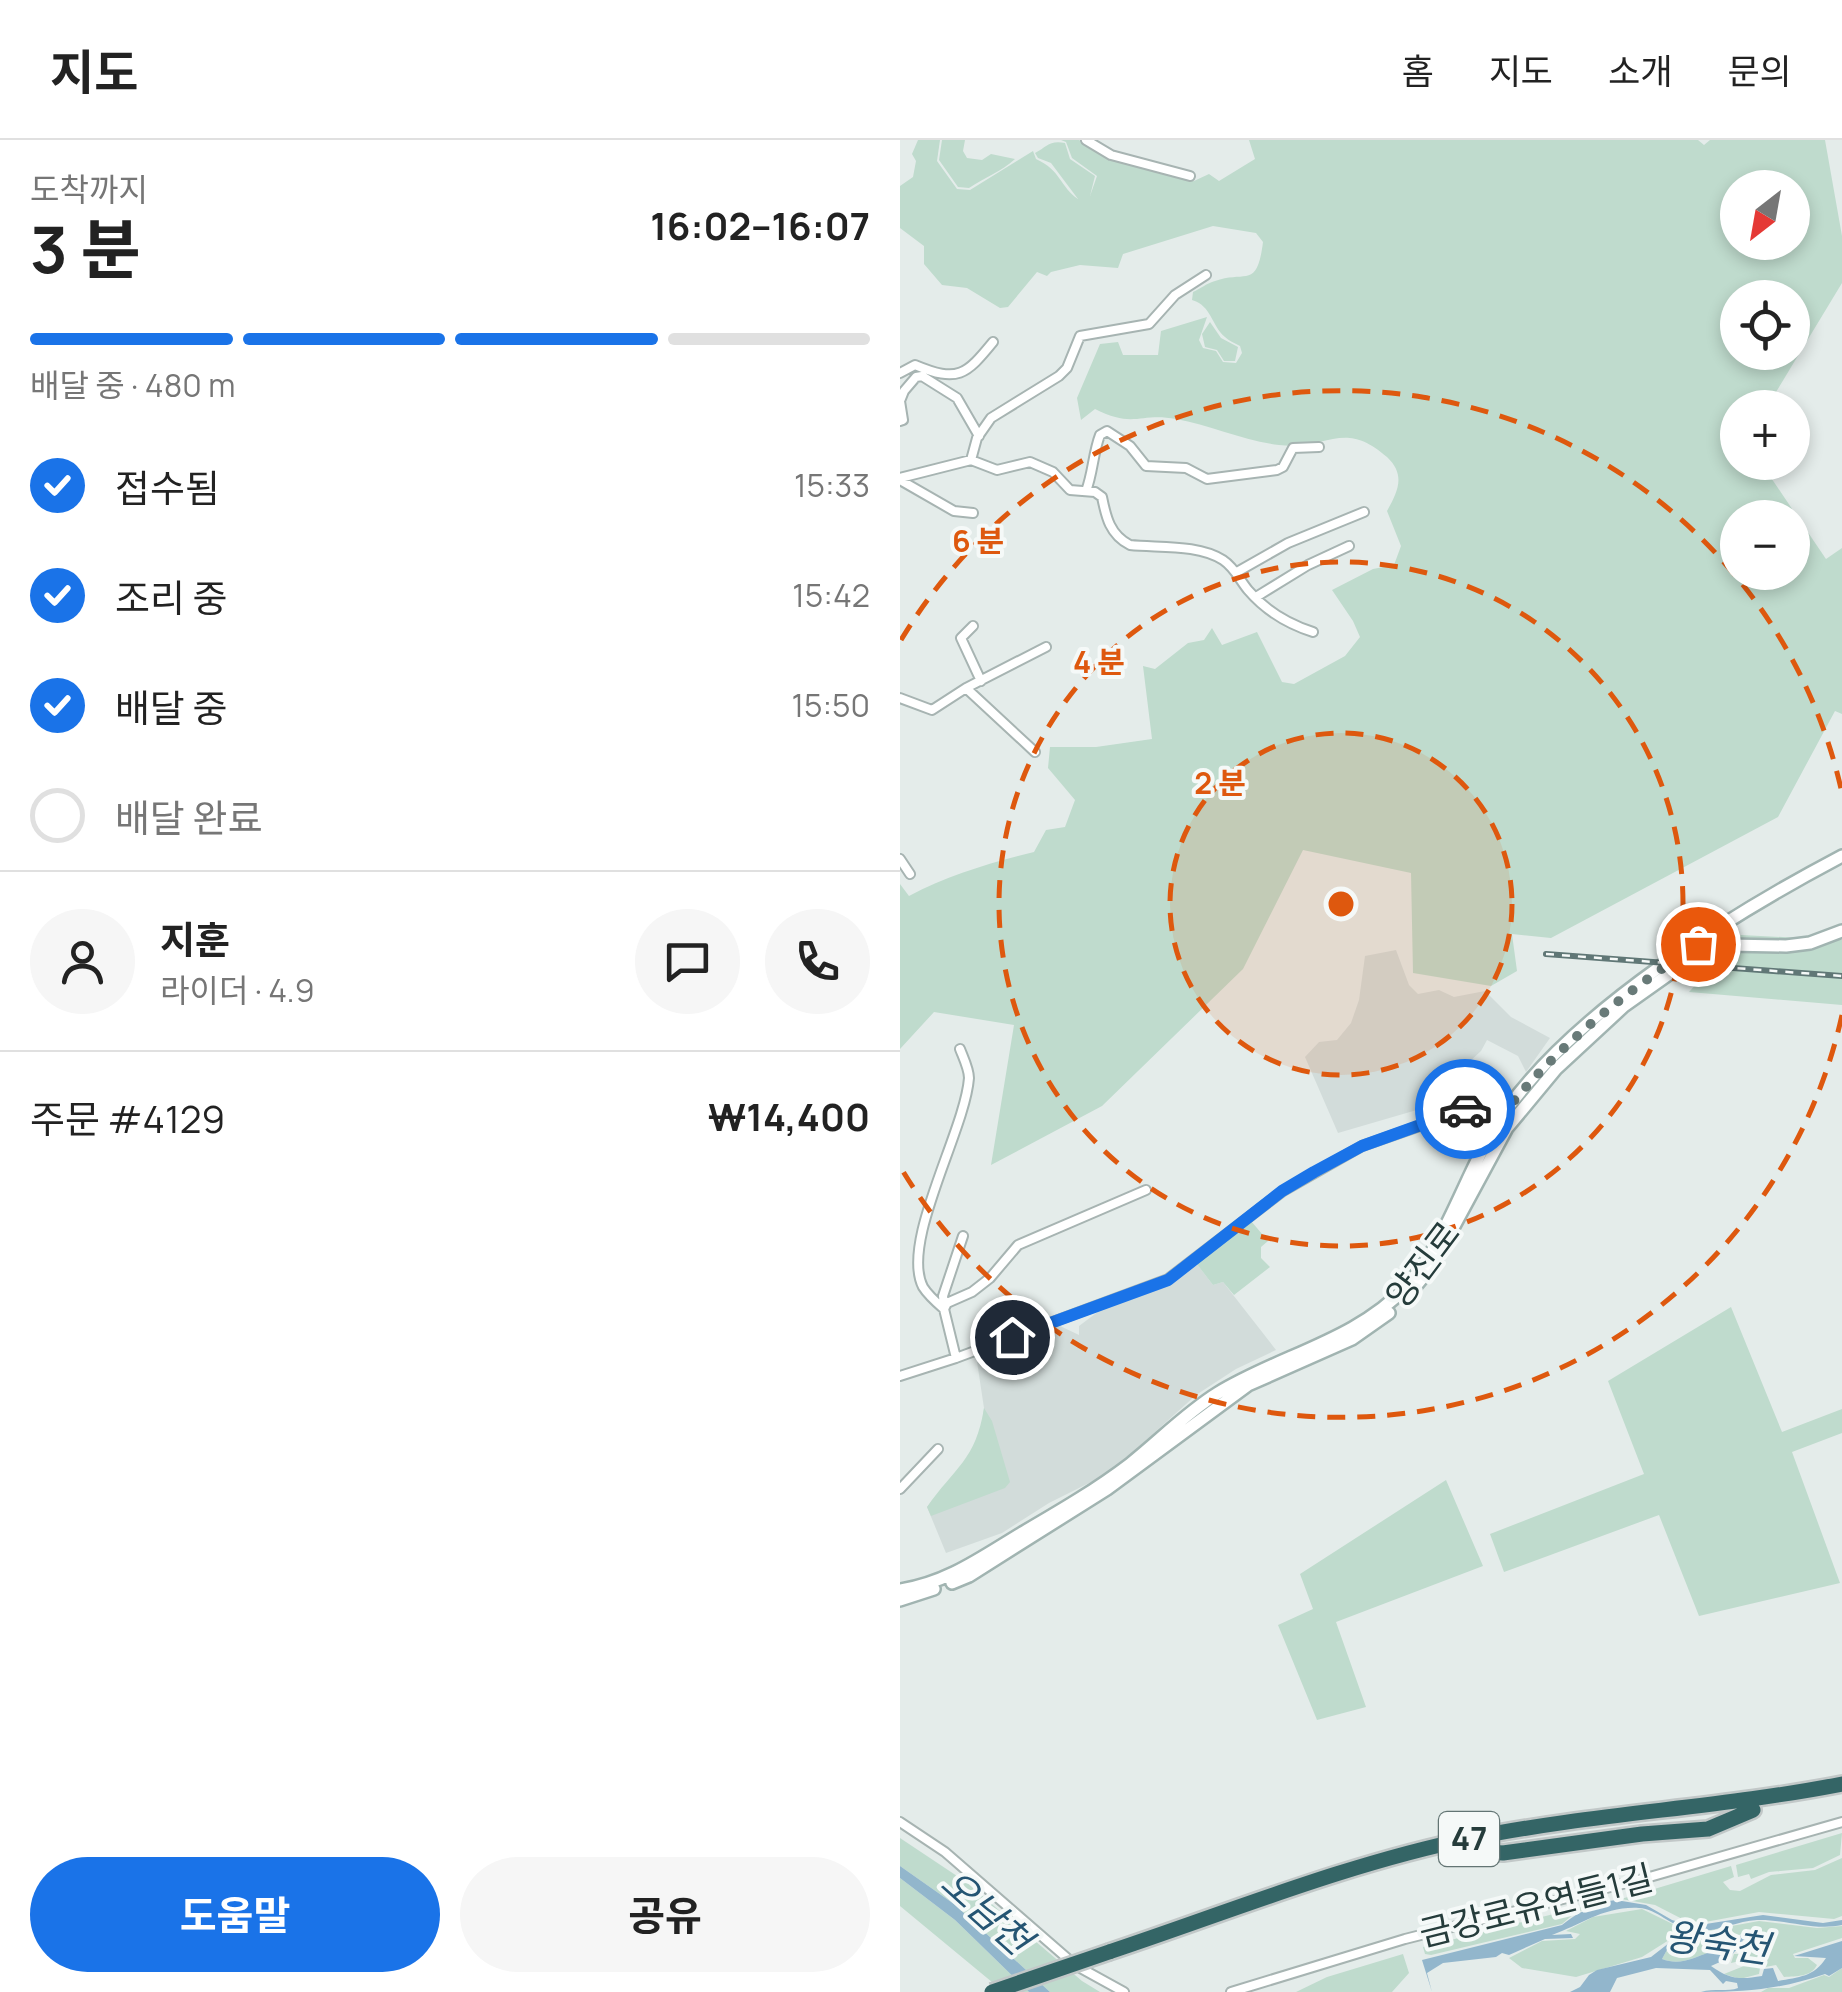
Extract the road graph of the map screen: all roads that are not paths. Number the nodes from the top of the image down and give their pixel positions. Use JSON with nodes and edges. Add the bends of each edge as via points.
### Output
{"nodes":[{"id":1,"x":1086,"y":140,"type":"edge"},
{"id":2,"x":1190,"y":176,"type":"dead end"},
{"id":3,"x":1206,"y":275,"type":"dead end"},
{"id":4,"x":993,"y":342,"type":"dead end"},
{"id":5,"x":900,"y":373,"type":"edge"},
{"id":6,"x":900,"y":421,"type":"edge"},
{"id":7,"x":978,"y":436,"type":"junction"},
{"id":8,"x":1319,"y":447,"type":"dead end"},
{"id":9,"x":971,"y":460,"type":"junction"},
{"id":10,"x":900,"y":479,"type":"edge"},
{"id":11,"x":1086,"y":492,"type":"junction"},
{"id":12,"x":1364,"y":512,"type":"dead end"},
{"id":13,"x":973,"y":513,"type":"dead end"},
{"id":14,"x":1350,"y":546,"type":"dead end"},
{"id":15,"x":1237,"y":572,"type":"junction"},
{"id":16,"x":1256,"y":597,"type":"junction"},
{"id":17,"x":973,"y":626,"type":"dead end"},
{"id":18,"x":1313,"y":632,"type":"dead end"},
{"id":19,"x":1046,"y":647,"type":"dead end"},
{"id":20,"x":981,"y":681,"type":"junction"},
{"id":21,"x":966,"y":688,"type":"junction"},
{"id":22,"x":900,"y":698,"type":"edge"},
{"id":23,"x":1035,"y":752,"type":"dead end"},
{"id":24,"x":1842,"y":856,"type":"edge"},
{"id":25,"x":900,"y":859,"type":"edge"},
{"id":26,"x":910,"y":874,"type":"dead end"},
{"id":27,"x":1842,"y":923,"type":"edge"},
{"id":28,"x":1842,"y":931,"type":"edge"},
{"id":29,"x":1703,"y":940,"type":"junction"},
{"id":30,"x":960,"y":1048,"type":"dead end"},
{"id":31,"x":1514,"y":1110,"type":"junction"},
{"id":32,"x":1146,"y":1190,"type":"dead end"},
{"id":33,"x":964,"y":1236,"type":"dead end"},
{"id":34,"x":944,"y":1309,"type":"junction"},
{"id":35,"x":956,"y":1358,"type":"junction"},
{"id":36,"x":900,"y":1376,"type":"edge"},
{"id":37,"x":938,"y":1449,"type":"dead end"},
{"id":38,"x":900,"y":1489,"type":"edge"},
{"id":39,"x":902,"y":1589,"type":"edge"},
{"id":40,"x":1842,"y":1784,"type":"edge"},
{"id":41,"x":1842,"y":1795,"type":"edge"},
{"id":42,"x":900,"y":1822,"type":"edge"},
{"id":43,"x":1842,"y":1822,"type":"edge"},
{"id":44,"x":1110,"y":1957,"type":"junction"},
{"id":45,"x":992,"y":1992,"type":"edge"},
{"id":46,"x":1024,"y":1992,"type":"edge"},
{"id":47,"x":1124,"y":1992,"type":"edge"},
{"id":48,"x":1231,"y":1992,"type":"edge"}],
"edges":[{"from":1,"to":2,"type":"street","via":[[1111,156]]},
{"from":3,"to":7,"type":"street","via":[[1149,324],[1080,336],[1060,376],[990,418]]},
{"from":4,"to":5,"type":"street","via":[[969,371],[950,376],[916,365]]},
{"from":6,"to":7,"type":"street","via":[[904,391],[922,376],[957,398]]},
{"from":7,"to":9,"type":"street"},
{"from":8,"to":11,"type":"street","via":[[1293,448],[1277,470],[1208,479],[1186,468],[1146,466],[1108,432],[1100,435]]},
{"from":9,"to":10,"type":"street"},
{"from":9,"to":11,"type":"street","via":[[997,470],[1030,462],[1070,490]]},
{"from":10,"to":13,"type":"street","via":[[954,511]]},
{"from":11,"to":15,"type":"street","via":[[1102,497],[1120,540],[1202,551]]},
{"from":12,"to":15,"type":"street"},
{"from":14,"to":16,"type":"street"},
{"from":15,"to":16,"type":"street"},
{"from":16,"to":18,"type":"street","via":[[1281,619]]},
{"from":17,"to":20,"type":"street","via":[[961,638]]},
{"from":19,"to":20,"type":"street"},
{"from":20,"to":21,"type":"street"},
{"from":21,"to":22,"type":"street","via":[[932,710]]},
{"from":21,"to":23,"type":"street"},
{"from":24,"to":29,"type":"main road","name":"양진로"},
{"from":25,"to":26,"type":"street"},
{"from":27,"to":29,"type":"main road","via":[[1782,940]]},
{"from":28,"to":31,"type":"main road","name":"양진로","via":[[1810,943],[1703,950],[1624,1006]]},
{"from":29,"to":31,"type":"main road","name":"양진로","via":[[1545,1062]]},
{"from":30,"to":34,"type":"street","via":[[969,1076],[947,1158],[926,1201],[916,1270]]},
{"from":31,"to":35,"type":"street","via":[[1480,1104],[1362,1146],[1282,1191],[1168,1280]]},
{"from":31,"to":39,"type":"main road","name":"양진로","via":[[1432,1265],[1377,1323],[1248,1385],[1108,1490],[969,1576]]},
{"from":32,"to":34,"type":"street","via":[[1018,1246],[990,1278]]},
{"from":33,"to":34,"type":"street"},
{"from":34,"to":35,"type":"street"},
{"from":35,"to":36,"type":"street"},
{"from":37,"to":38,"type":"street"},
{"from":40,"to":44,"type":"highway","number":"47","via":[[1476,1837],[1356,1869]]},
{"from":41,"to":44,"type":"highway","number":"47","via":[[1464,1850]]},
{"from":42,"to":47,"type":"street","via":[[958,1862],[1075,1966]]},
{"from":43,"to":48,"type":"street","name":"금강로유연들1길"},
{"from":44,"to":45,"type":"highway","number":"47","bridge":true},
{"from":44,"to":46,"type":"highway","number":"47"}]}
